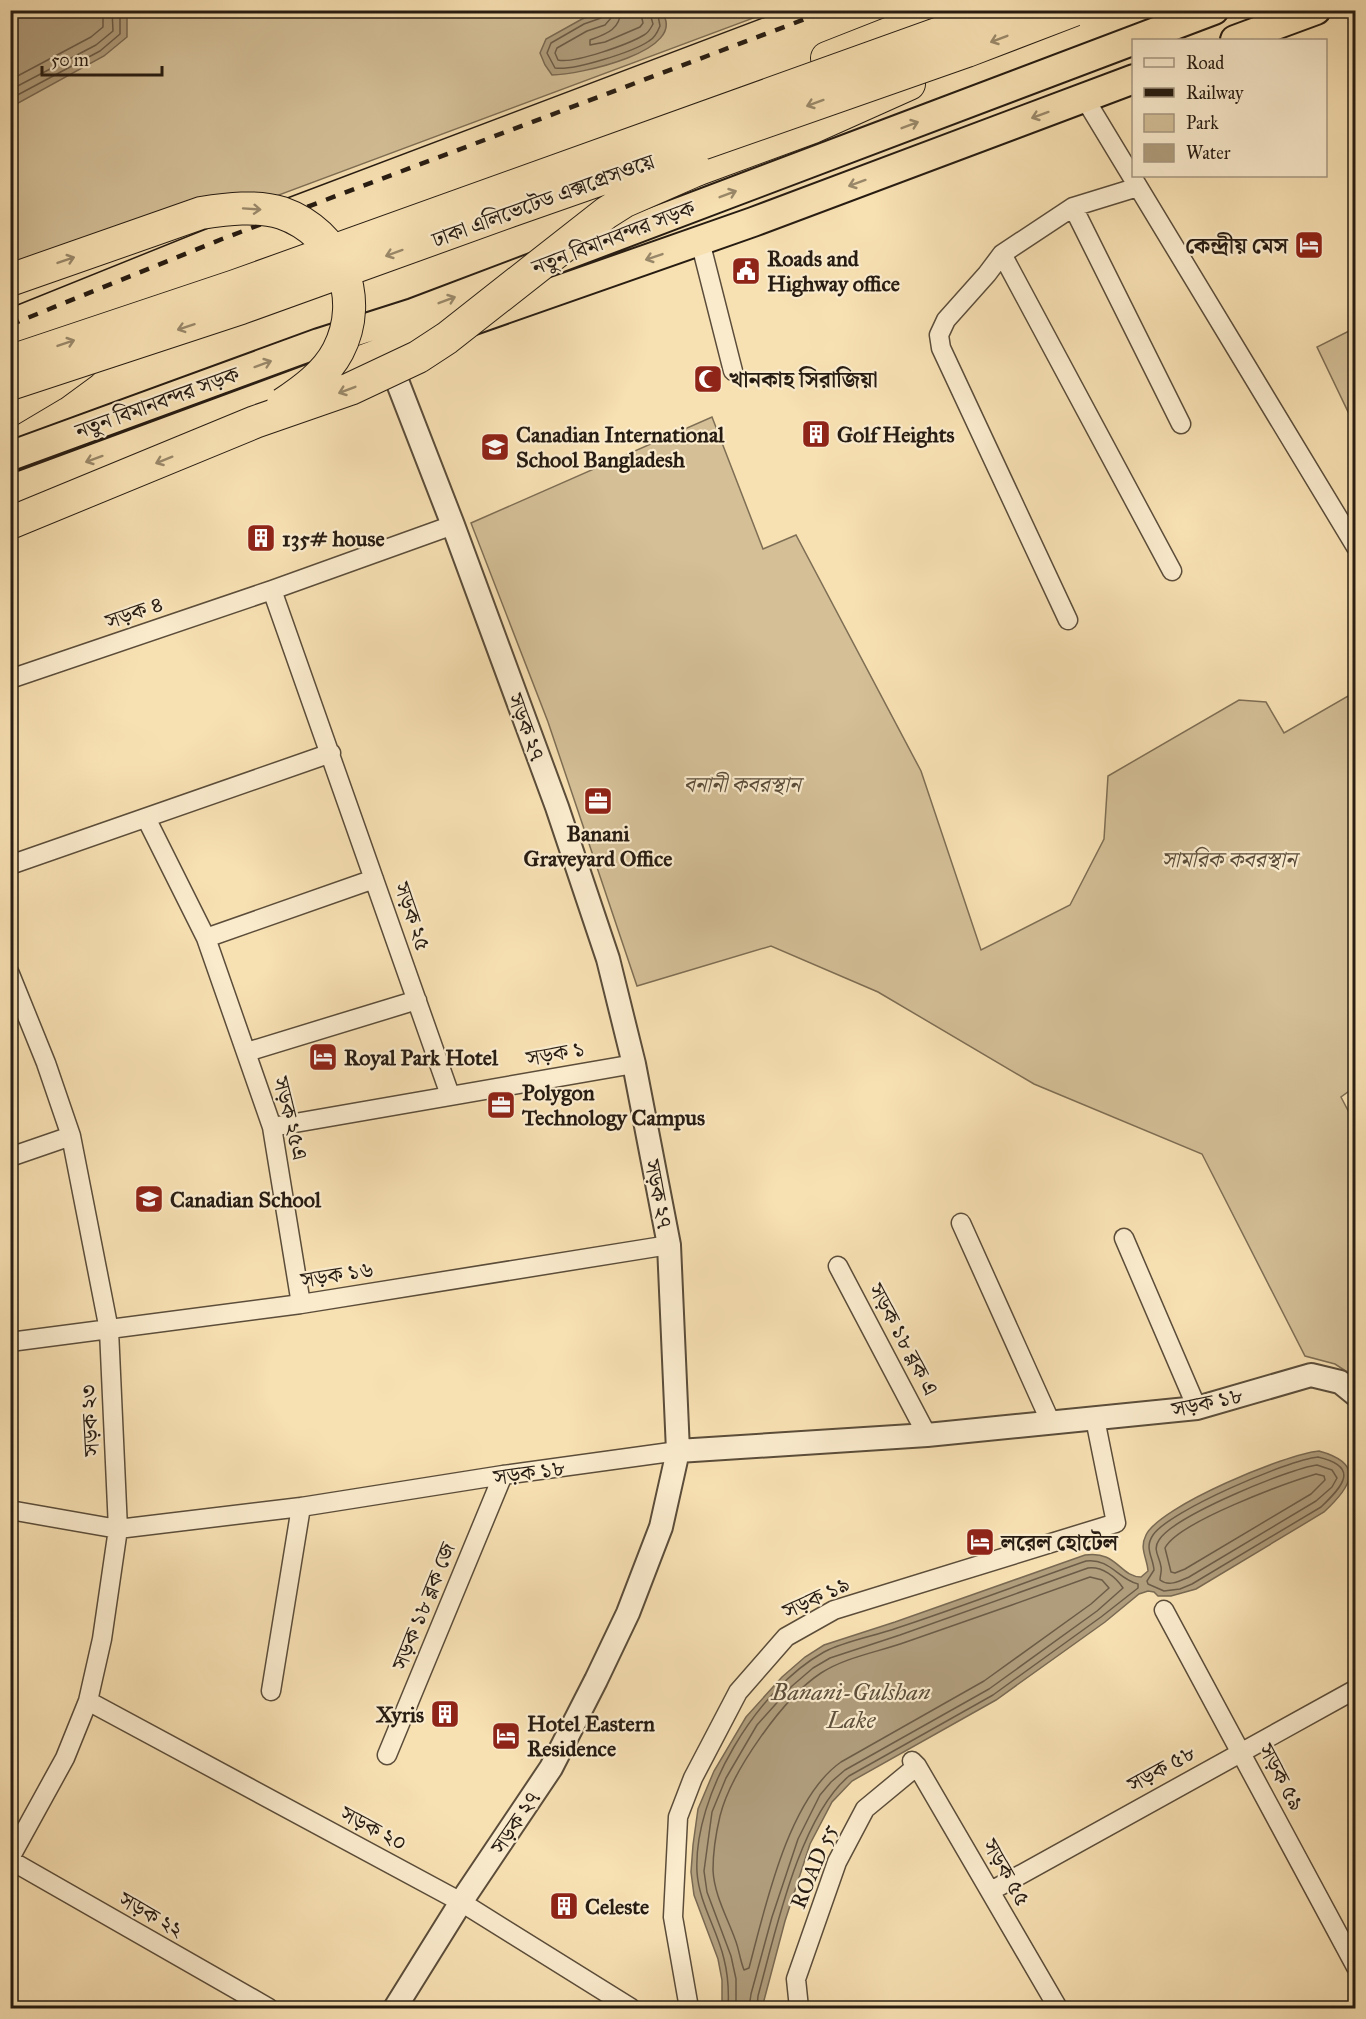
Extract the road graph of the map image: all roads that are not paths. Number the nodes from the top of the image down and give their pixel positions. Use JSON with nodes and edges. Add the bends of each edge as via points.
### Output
{"nodes":[{"id":1,"x":1004,"y":10,"type":"edge"},
{"id":2,"x":1074,"y":10,"type":"edge"},
{"id":3,"x":1214,"y":10,"type":"edge"},
{"id":4,"x":1316,"y":10,"type":"edge"},
{"id":5,"x":948,"y":11,"type":"edge"},
{"id":6,"x":1137,"y":39,"type":"edge"},
{"id":7,"x":1238,"y":39,"type":"edge"},
{"id":8,"x":1132,"y":41,"type":"edge"},
{"id":9,"x":967,"y":51,"type":"junction"},
{"id":10,"x":1132,"y":80,"type":"edge"},
{"id":11,"x":1085,"y":99,"type":"junction"},
{"id":12,"x":1138,"y":187,"type":"junction"},
{"id":13,"x":1072,"y":207,"type":"junction"},
{"id":14,"x":700,"y":241,"type":"junction"},
{"id":15,"x":1002,"y":254,"type":"junction"},
{"id":16,"x":10,"y":280,"type":"edge"},
{"id":17,"x":380,"y":338,"type":"junction"},
{"id":18,"x":10,"y":361,"type":"edge"},
{"id":19,"x":733,"y":371,"type":"dead end"},
{"id":20,"x":10,"y":384,"type":"edge"},
{"id":21,"x":10,"y":410,"type":"edge"},
{"id":22,"x":255,"y":422,"type":"junction"},
{"id":23,"x":1181,"y":424,"type":"dead end"},
{"id":24,"x":10,"y":456,"type":"edge"},
{"id":25,"x":10,"y":490,"type":"edge"},
{"id":26,"x":10,"y":523,"type":"edge"},
{"id":27,"x":453,"y":525,"type":"junction"},
{"id":28,"x":1356,"y":547,"type":"edge"},
{"id":29,"x":1172,"y":571,"type":"dead end"},
{"id":30,"x":272,"y":590,"type":"junction"},
{"id":31,"x":1068,"y":620,"type":"dead end"},
{"id":32,"x":10,"y":679,"type":"edge"},
{"id":33,"x":331,"y":753,"type":"junction"},
{"id":34,"x":146,"y":818,"type":"junction"},
{"id":35,"x":10,"y":865,"type":"edge"},
{"id":36,"x":374,"y":879,"type":"junction"},
{"id":37,"x":206,"y":938,"type":"junction"},
{"id":38,"x":10,"y":974,"type":"edge"},
{"id":39,"x":417,"y":1000,"type":"junction"},
{"id":40,"x":247,"y":1052,"type":"junction"},
{"id":41,"x":633,"y":1064,"type":"junction"},
{"id":42,"x":450,"y":1095,"type":"junction"},
{"id":43,"x":273,"y":1127,"type":"junction"},
{"id":44,"x":71,"y":1136,"type":"junction"},
{"id":45,"x":10,"y":1157,"type":"edge"},
{"id":46,"x":961,"y":1223,"type":"dead end"},
{"id":47,"x":1124,"y":1238,"type":"dead end"},
{"id":48,"x":669,"y":1245,"type":"junction"},
{"id":49,"x":838,"y":1266,"type":"dead end"},
{"id":50,"x":301,"y":1304,"type":"junction"},
{"id":51,"x":109,"y":1330,"type":"junction"},
{"id":52,"x":10,"y":1342,"type":"edge"},
{"id":53,"x":1356,"y":1395,"type":"edge"},
{"id":54,"x":1197,"y":1408,"type":"junction"},
{"id":55,"x":1095,"y":1419,"type":"junction"},
{"id":56,"x":1050,"y":1423,"type":"junction"},
{"id":57,"x":927,"y":1435,"type":"junction"},
{"id":58,"x":678,"y":1451,"type":"junction"},
{"id":59,"x":503,"y":1475,"type":"junction"},
{"id":60,"x":301,"y":1507,"type":"junction"},
{"id":61,"x":10,"y":1510,"type":"edge"},
{"id":62,"x":118,"y":1529,"type":"junction"},
{"id":63,"x":1164,"y":1610,"type":"dead end"},
{"id":64,"x":1356,"y":1689,"type":"edge"},
{"id":65,"x":271,"y":1691,"type":"dead end"},
{"id":66,"x":88,"y":1701,"type":"junction"},
{"id":67,"x":1241,"y":1751,"type":"junction"},
{"id":68,"x":387,"y":1755,"type":"dead end"},
{"id":69,"x":915,"y":1763,"type":"joint"},
{"id":70,"x":10,"y":1859,"type":"edge"},
{"id":71,"x":991,"y":1891,"type":"junction"},
{"id":72,"x":461,"y":1902,"type":"junction"},
{"id":73,"x":1356,"y":1967,"type":"edge"},
{"id":74,"x":268,"y":2008,"type":"edge"},
{"id":75,"x":395,"y":2008,"type":"edge"},
{"id":76,"x":631,"y":2008,"type":"edge"},
{"id":77,"x":689,"y":2008,"type":"edge"},
{"id":78,"x":799,"y":2008,"type":"edge"},
{"id":79,"x":1058,"y":2008,"type":"edge"}],
"edges":[{"from":18,"to":1,"type":"highway","name":"ঢাকা এলিভেটেড এক্সপ্রেসওয়ে","one_way":true,"bridge":true,"via":[[246,282]]},
{"from":2,"to":9,"type":"highway","name":"ঢাকা এলিভেটেড এক্সপ্রেসওয়ে","one_way":true,"bridge":true},
{"from":6,"to":3,"type":"highway","name":"নতুন বিমানবন্দর সড়ক","one_way":true},
{"from":4,"to":7,"type":"highway"},
{"from":5,"to":21,"type":"highway","via":[[441,203],[195,288],[165,301],[52,385]]},
{"from":17,"to":8,"type":"highway","name":"নতুন বিমানবন্দর সড়ক","one_way":true,"via":[[413,313]]},
{"from":9,"to":20,"type":"highway","name":"ঢাকা এলিভেটেড এক্সপ্রেসওয়ে","one_way":true,"bridge":true,"via":[[241,308]]},
{"from":9,"to":22,"type":"highway","one_way":true,"bridge":true,"via":[[925,77],[813,127],[625,201],[418,357],[350,389]]},
{"from":10,"to":11,"type":"highway","name":"নতুন বিমানবন্দর সড়ক"},
{"from":11,"to":12,"type":"street"},
{"from":11,"to":14,"type":"highway","name":"নতুন বিমানবন্দর সড়ক","one_way":true},
{"from":12,"to":13,"type":"street"},
{"from":12,"to":28,"type":"street"},
{"from":13,"to":15,"type":"street"},
{"from":13,"to":23,"type":"street"},
{"from":14,"to":17,"type":"highway","name":"নতুন বিমানবন্দর সড়ক","one_way":true},
{"from":14,"to":19,"type":"street"},
{"from":15,"to":29,"type":"street"},
{"from":15,"to":31,"type":"street","via":[[946,320],[939,335],[941,348]]},
{"from":16,"to":22,"type":"highway","one_way":true,"bridge":true,"via":[[201,213],[256,209],[282,213],[302,224],[322,238],[339,260],[347,282],[348,321],[337,353],[314,382]]},
{"from":24,"to":17,"type":"highway","name":"নতুন বিমানবন্দর সড়ক","one_way":true,"via":[[319,343]]},
{"from":17,"to":25,"type":"highway","name":"নতুন বিমানবন্দর সড়ক","one_way":true},
{"from":17,"to":27,"type":"street","name":"সড়ক ২৭"},
{"from":22,"to":26,"type":"highway","one_way":true,"bridge":true},
{"from":27,"to":30,"type":"street","name":"সড়ক ৪"},
{"from":27,"to":41,"type":"street","name":"সড়ক ২৭","via":[[605,948]]},
{"from":30,"to":32,"type":"street","name":"সড়ক ৪"},
{"from":30,"to":33,"type":"street","name":"সড়ক ২৫"},
{"from":33,"to":34,"type":"street"},
{"from":33,"to":36,"type":"street","name":"সড়ক ২৫"},
{"from":34,"to":35,"type":"street"},
{"from":34,"to":37,"type":"street","name":"সড়ক ২৫এ"},
{"from":36,"to":37,"type":"street"},
{"from":36,"to":39,"type":"street","name":"সড়ক ২৫"},
{"from":37,"to":40,"type":"street","name":"সড়ক ২৫এ"},
{"from":38,"to":44,"type":"street","name":"সড়ক ২৩"},
{"from":39,"to":40,"type":"street","name":"সড়ক ২৫এ"},
{"from":39,"to":42,"type":"street","name":"সড়ক ২৫"},
{"from":40,"to":43,"type":"street","name":"সড়ক ২৫এ"},
{"from":41,"to":42,"type":"street","name":"সড়ক ১"},
{"from":41,"to":48,"type":"street","name":"সড়ক ২৭"},
{"from":42,"to":43,"type":"street","name":"সড়ক ১"},
{"from":43,"to":50,"type":"street","name":"সড়ক ২৫এ"},
{"from":44,"to":45,"type":"street"},
{"from":44,"to":51,"type":"street","name":"সড়ক ২৩"},
{"from":46,"to":56,"type":"street"},
{"from":47,"to":54,"type":"street"},
{"from":48,"to":50,"type":"street","name":"সড়ক ১৬"},
{"from":48,"to":58,"type":"street","name":"সড়ক ২৭"},
{"from":49,"to":57,"type":"street","name":"সড়ক ১৮ ব্লক এ"},
{"from":50,"to":51,"type":"street","name":"সড়ক ১৬"},
{"from":51,"to":52,"type":"street","name":"সড়ক ১৬"},
{"from":51,"to":62,"type":"street","name":"সড়ক ২৩"},
{"from":53,"to":54,"type":"street","name":"সড়ক ১৮","via":[[1340,1382],[1311,1375]]},
{"from":54,"to":55,"type":"street","name":"সড়ক ১৮"},
{"from":55,"to":56,"type":"street","name":"সড়ক ১৮"},
{"from":55,"to":77,"type":"street","name":"সড়ক ১৯","via":[[1116,1523],[834,1610],[786,1637],[738,1692],[693,1778],[678,1817],[673,1917]]},
{"from":56,"to":57,"type":"street","name":"সড়ক ১৮"},
{"from":57,"to":58,"type":"street","name":"সড়ক ১৮"},
{"from":58,"to":59,"type":"street","name":"সড়ক ১৮"},
{"from":58,"to":72,"type":"street","name":"সড়ক ২৭","via":[[661,1527],[628,1613],[596,1680],[551,1768]]},
{"from":59,"to":60,"type":"street","name":"সড়ক ১৮"},
{"from":59,"to":68,"type":"street","name":"সড়ক ১৮ ব্লক জে"},
{"from":60,"to":62,"type":"street","name":"সড়ক ১৮"},
{"from":60,"to":65,"type":"street"},
{"from":61,"to":62,"type":"street","name":"সড়ক ১৮"},
{"from":62,"to":66,"type":"street","name":"সড়ক ২৩","via":[[102,1639]]},
{"from":63,"to":67,"type":"street","name":"সড়ক ৫৯"},
{"from":64,"to":67,"type":"street","name":"সড়ক ৫৮"},
{"from":66,"to":70,"type":"street","name":"সড়ক ২৩","via":[[64,1758]]},
{"from":66,"to":72,"type":"street","name":"সড়ক ২০"},
{"from":67,"to":71,"type":"street","name":"সড়ক ৫৮"},
{"from":67,"to":73,"type":"street","name":"সড়ক ৫৯"},
{"from":69,"to":71,"type":"street","name":"সড়ক ৫৫"},
{"from":69,"to":78,"type":"street","name":"ROAD 55","via":[[865,1809],[837,1862],[796,1979]]},
{"from":70,"to":74,"type":"street","name":"সড়ক ২২"},
{"from":71,"to":79,"type":"street","name":"সড়ক ৫৫"},
{"from":72,"to":75,"type":"street","name":"সড়ক ২৭"},
{"from":72,"to":76,"type":"street","name":"সড়ক ২০"}]}
